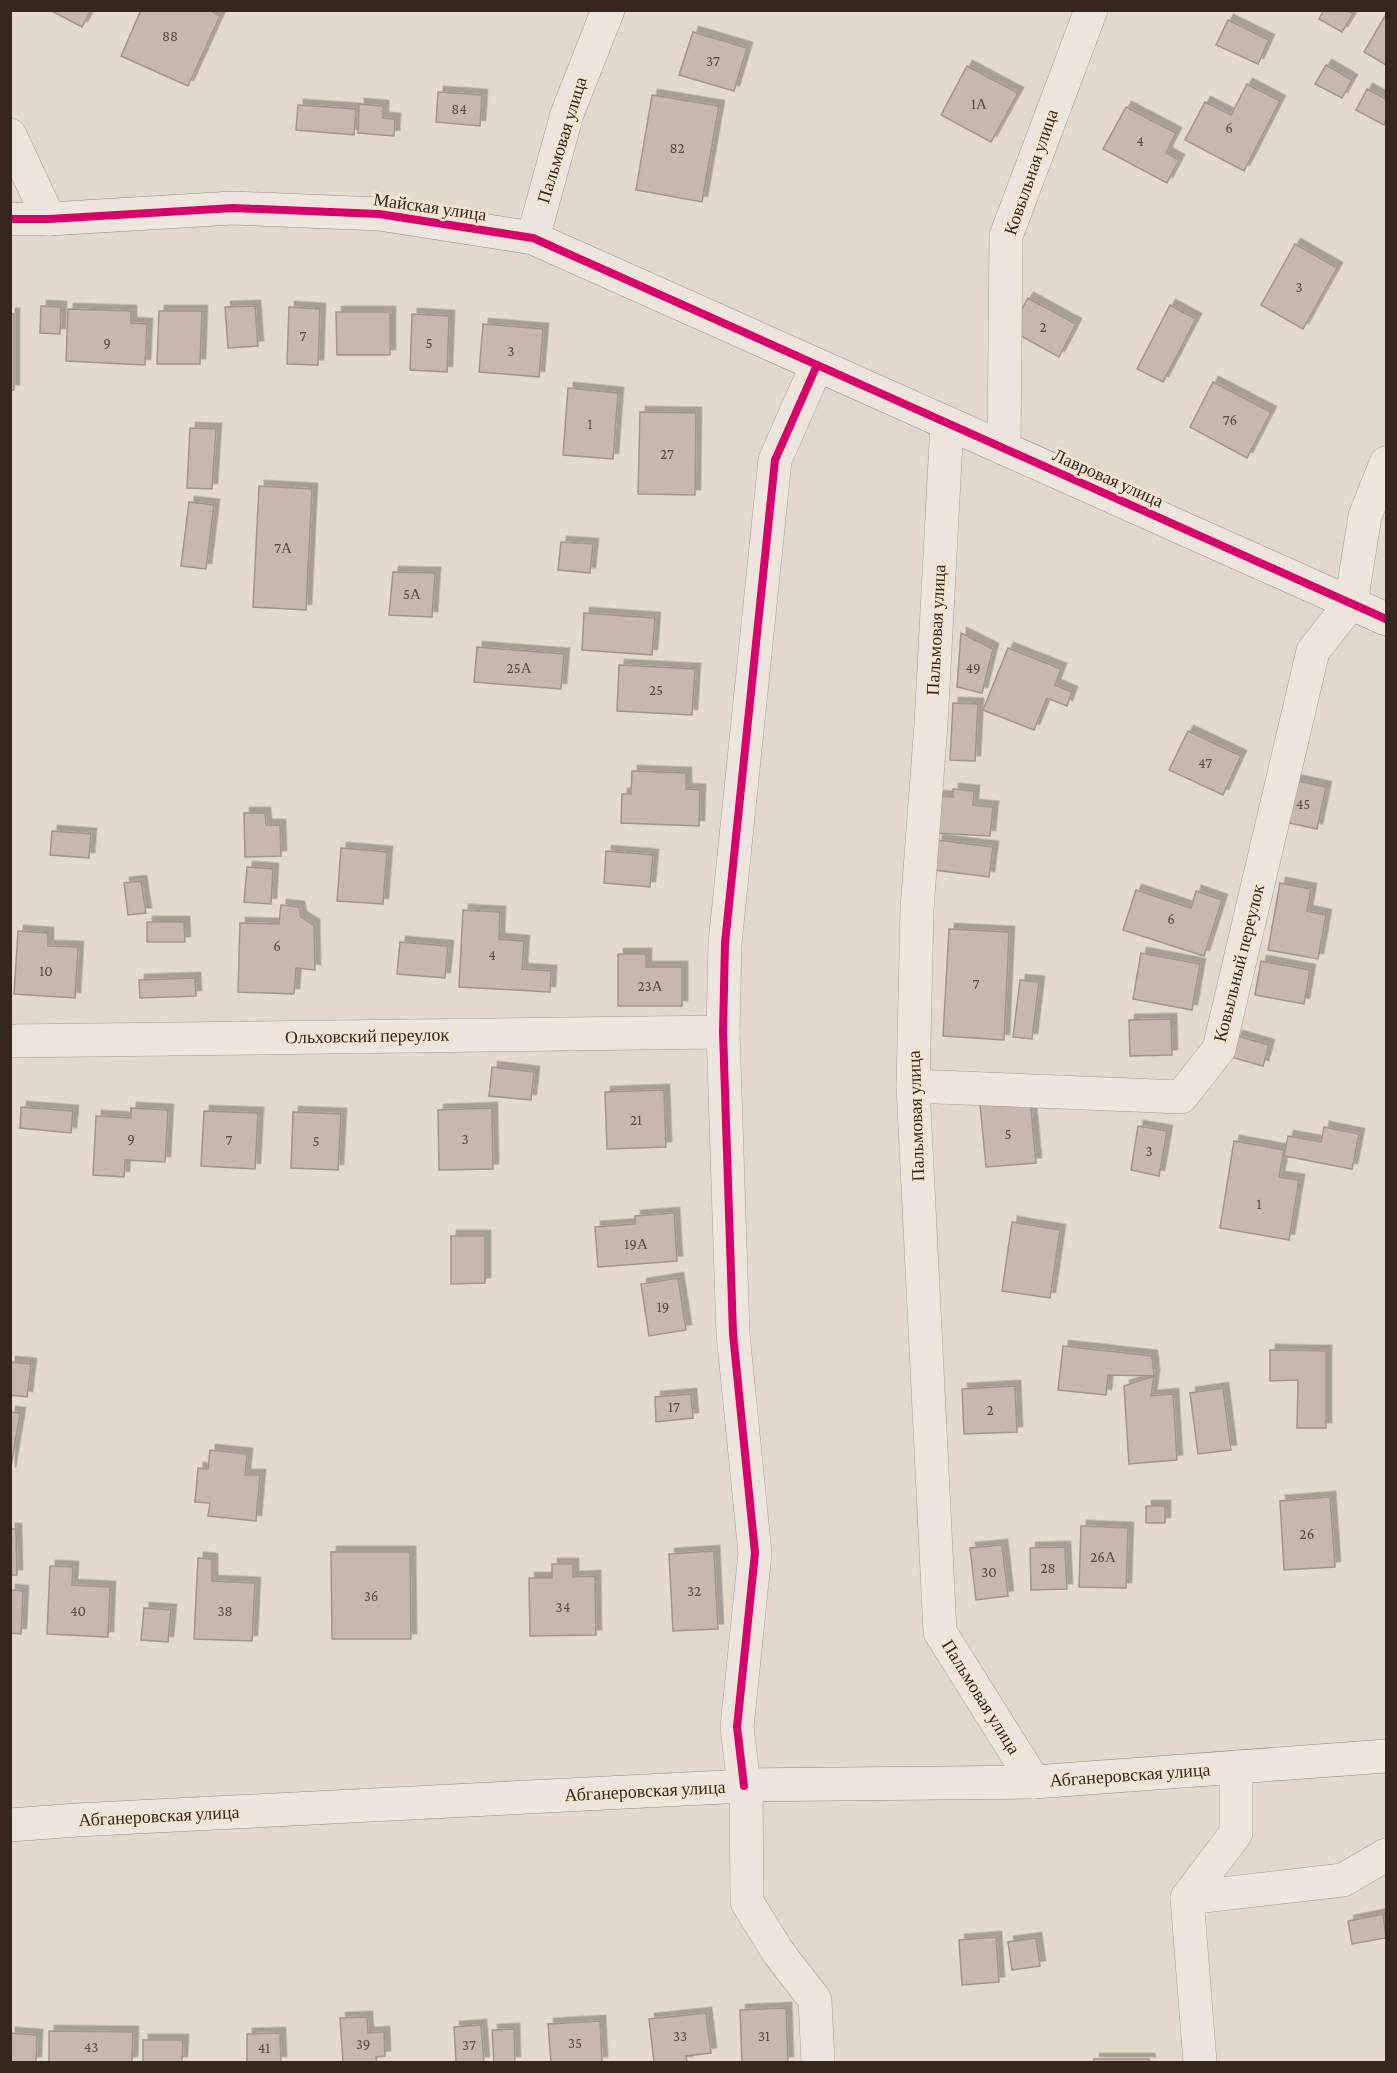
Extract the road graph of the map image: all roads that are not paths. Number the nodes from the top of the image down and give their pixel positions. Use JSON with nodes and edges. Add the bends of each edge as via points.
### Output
{"nodes":[{"id":1,"x":608,"y":10,"type":"edge"},
{"id":2,"x":1091,"y":10,"type":"edge"},
{"id":3,"x":10,"y":135,"type":"edge"},
{"id":4,"x":10,"y":219,"type":"edge"},
{"id":5,"x":48,"y":219,"type":"junction"},
{"id":6,"x":533,"y":238,"type":"junction"},
{"id":7,"x":818,"y":365,"type":"junction"},
{"id":8,"x":947,"y":423,"type":"junction"},
{"id":9,"x":1005,"y":448,"type":"junction"},
{"id":10,"x":1386,"y":463,"type":"edge"},
{"id":11,"x":1351,"y":603,"type":"junction"},
{"id":12,"x":1386,"y":619,"type":"edge"},
{"id":13,"x":723,"y":1032,"type":"junction"},
{"id":14,"x":10,"y":1041,"type":"edge"},
{"id":15,"x":913,"y":1086,"type":"junction"},
{"id":16,"x":1386,"y":1756,"type":"edge"},
{"id":17,"x":1236,"y":1767,"type":"junction"},
{"id":18,"x":1034,"y":1782,"type":"junction"},
{"id":19,"x":745,"y":1786,"type":"junction"},
{"id":20,"x":10,"y":1825,"type":"edge"},
{"id":21,"x":1386,"y":1855,"type":"edge"},
{"id":22,"x":1187,"y":1898,"type":"junction"},
{"id":23,"x":818,"y":2062,"type":"edge"},
{"id":24,"x":1200,"y":2062,"type":"edge"}],
"edges":[{"from":1,"to":6,"type":"street","name":"Пальмовая улица","via":[[567,114]]},
{"from":2,"to":9,"type":"street","name":"Ковыльная улица","via":[[1006,236]]},
{"from":3,"to":5,"type":"street"},
{"from":4,"to":5,"type":"street","name":"Майская улица"},
{"from":5,"to":6,"type":"street","name":"Майская улица","via":[[233,207],[379,214]]},
{"from":6,"to":7,"type":"street","name":"Майская улица"},
{"from":7,"to":8,"type":"street","name":"Лавровая улица"},
{"from":7,"to":13,"type":"street","via":[[776,460],[725,943]]},
{"from":8,"to":9,"type":"street","name":"Лавровая улица"},
{"from":8,"to":15,"type":"street","name":"Пальмовая улица","via":[[917,909]]},
{"from":9,"to":11,"type":"street","name":"Лавровая улица"},
{"from":10,"to":11,"type":"street","via":[[1365,516]]},
{"from":11,"to":12,"type":"street","name":"Лавровая улица"},
{"from":11,"to":15,"type":"street","name":"Ковыльный переулок","via":[[1313,651],[1219,1049],[1181,1097]]},
{"from":13,"to":14,"type":"street","name":"Ольховский переулок"},
{"from":13,"to":19,"type":"street","via":[[733,1334],[755,1553],[737,1727]]},
{"from":15,"to":18,"type":"street","name":"Пальмовая улица","via":[[940,1632]]},
{"from":16,"to":17,"type":"street","name":"Абганеровская улица"},
{"from":17,"to":18,"type":"street","name":"Абганеровская улица"},
{"from":17,"to":22,"type":"street","via":[[1236,1833]]},
{"from":18,"to":19,"type":"street","name":"Абганеровская улица"},
{"from":19,"to":20,"type":"street","name":"Абганеровская улица"},
{"from":19,"to":23,"type":"street","via":[[747,1902],[777,1952],[815,2000]]},
{"from":21,"to":22,"type":"street","via":[[1343,1880]]},
{"from":22,"to":24,"type":"street"}]}
